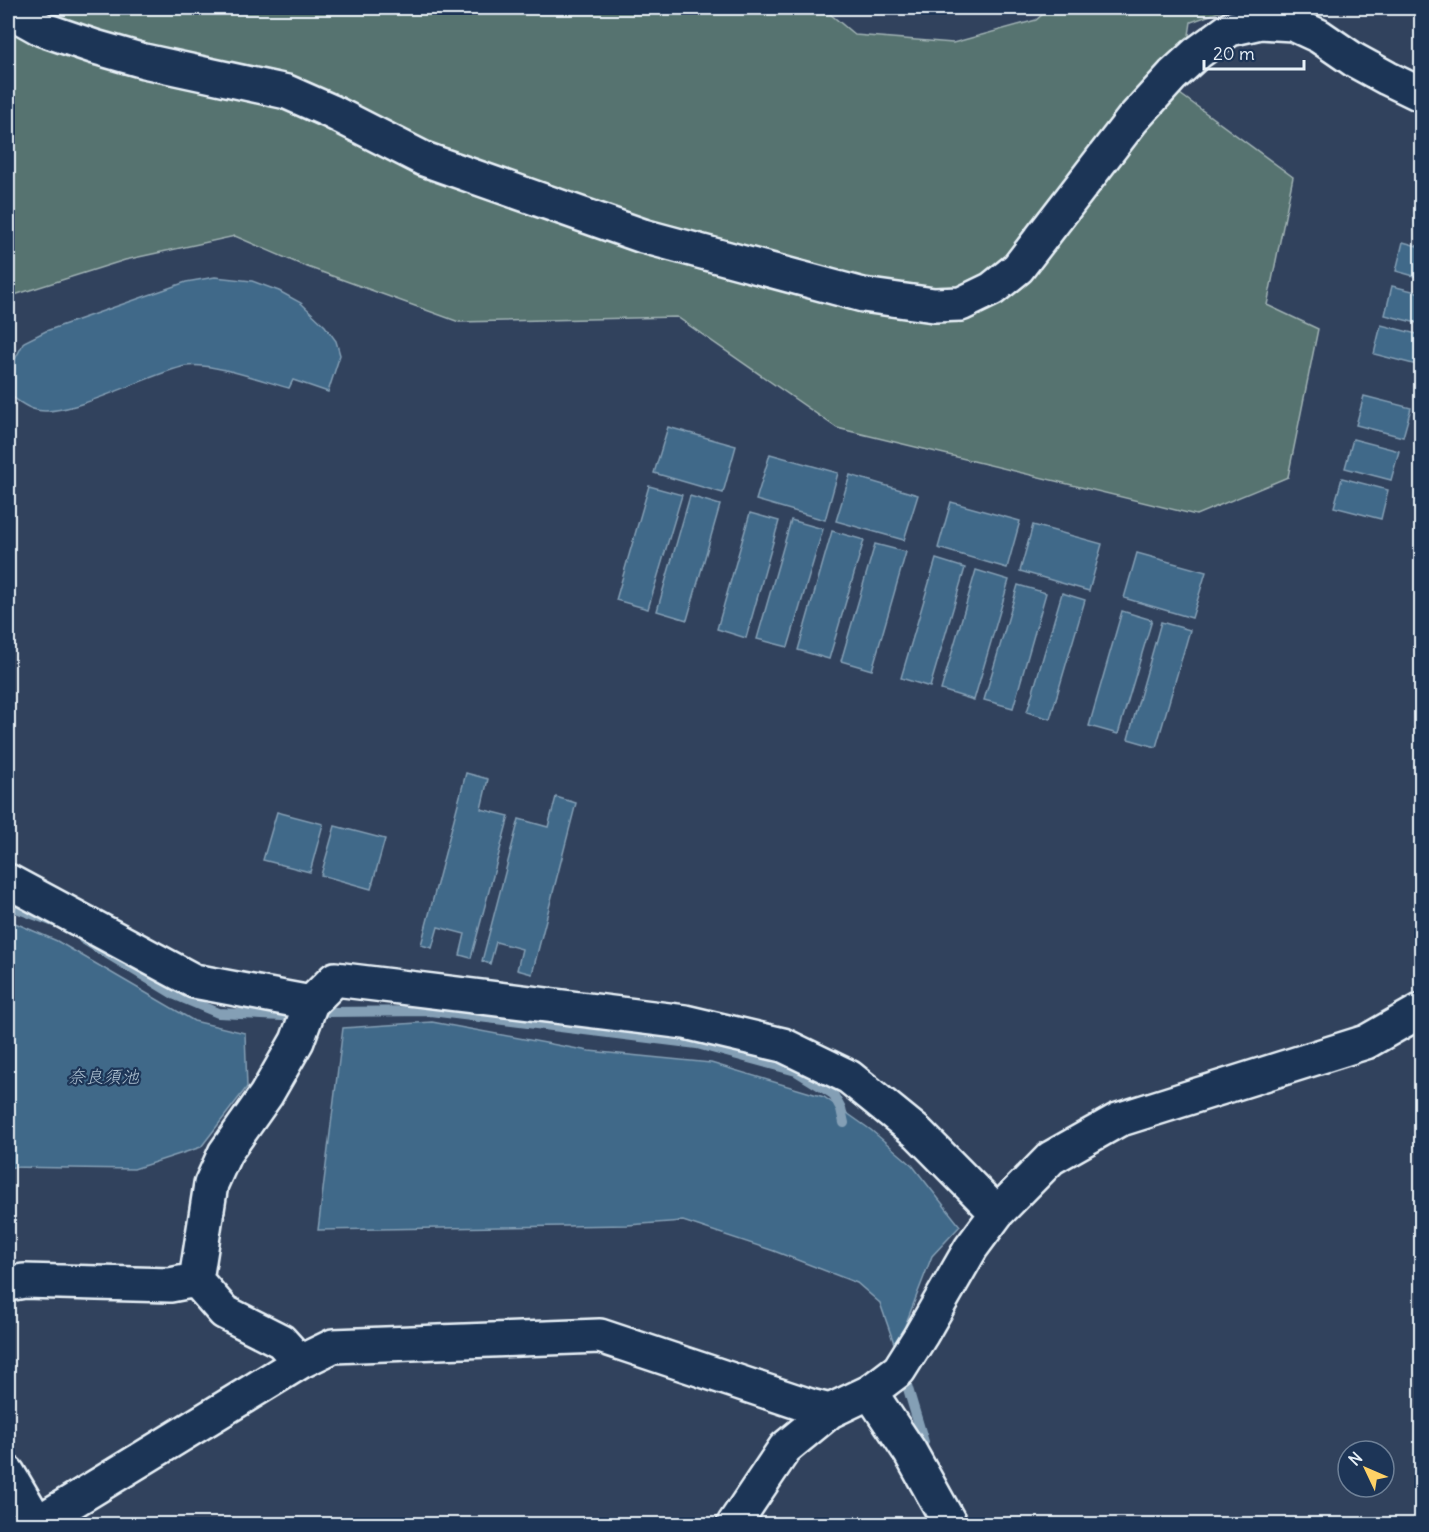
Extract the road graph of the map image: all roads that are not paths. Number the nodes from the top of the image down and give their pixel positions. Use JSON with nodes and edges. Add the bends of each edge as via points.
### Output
{"nodes":[{"id":1,"x":8,"y":10,"type":"edge"},
{"id":2,"x":1422,"y":95,"type":"edge"},
{"id":3,"x":8,"y":881,"type":"edge"},
{"id":4,"x":310,"y":1003,"type":"junction"},
{"id":5,"x":1422,"y":1010,"type":"edge"},
{"id":6,"x":998,"y":1213,"type":"junction"},
{"id":7,"x":196,"y":1280,"type":"junction"},
{"id":8,"x":8,"y":1284,"type":"edge"},
{"id":9,"x":300,"y":1362,"type":"junction"},
{"id":10,"x":870,"y":1392,"type":"junction"},
{"id":11,"x":830,"y":1411,"type":"junction"},
{"id":12,"x":8,"y":1473,"type":"edge"},
{"id":13,"x":38,"y":1524,"type":"edge"},
{"id":14,"x":734,"y":1524,"type":"edge"},
{"id":15,"x":950,"y":1524,"type":"edge"}],
"edges":[{"from":1,"to":2,"type":"street","via":[[42,29],[95,48],[287,92],[424,159],[643,236],[863,295],[934,305],[961,304],[992,289],[1018,268],[1139,112],[1197,52],[1230,29],[1261,22],[1293,24]]},
{"from":3,"to":4,"type":"street","via":[[194,981]]},
{"from":4,"to":6,"type":"street","via":[[335,980],[686,1022],[783,1045],[849,1077],[918,1133]]},
{"from":4,"to":7,"type":"street","via":[[297,1041],[266,1095],[225,1153],[211,1184]]},
{"from":5,"to":6,"type":"street","via":[[1366,1042],[1118,1120],[1051,1158]]},
{"from":6,"to":10,"type":"street","via":[[971,1248],[899,1370]]},
{"from":7,"to":8,"type":"street","via":[[170,1285],[24,1281]]},
{"from":7,"to":9,"type":"street","via":[[224,1311],[281,1341]]},
{"from":9,"to":11,"type":"street","via":[[333,1346],[600,1336]]},
{"from":9,"to":13,"type":"street"},
{"from":10,"to":11,"type":"street"},
{"from":10,"to":15,"type":"street","via":[[910,1452]]},
{"from":11,"to":14,"type":"street","via":[[785,1448]]},
{"from":12,"to":13,"type":"street"}]}
